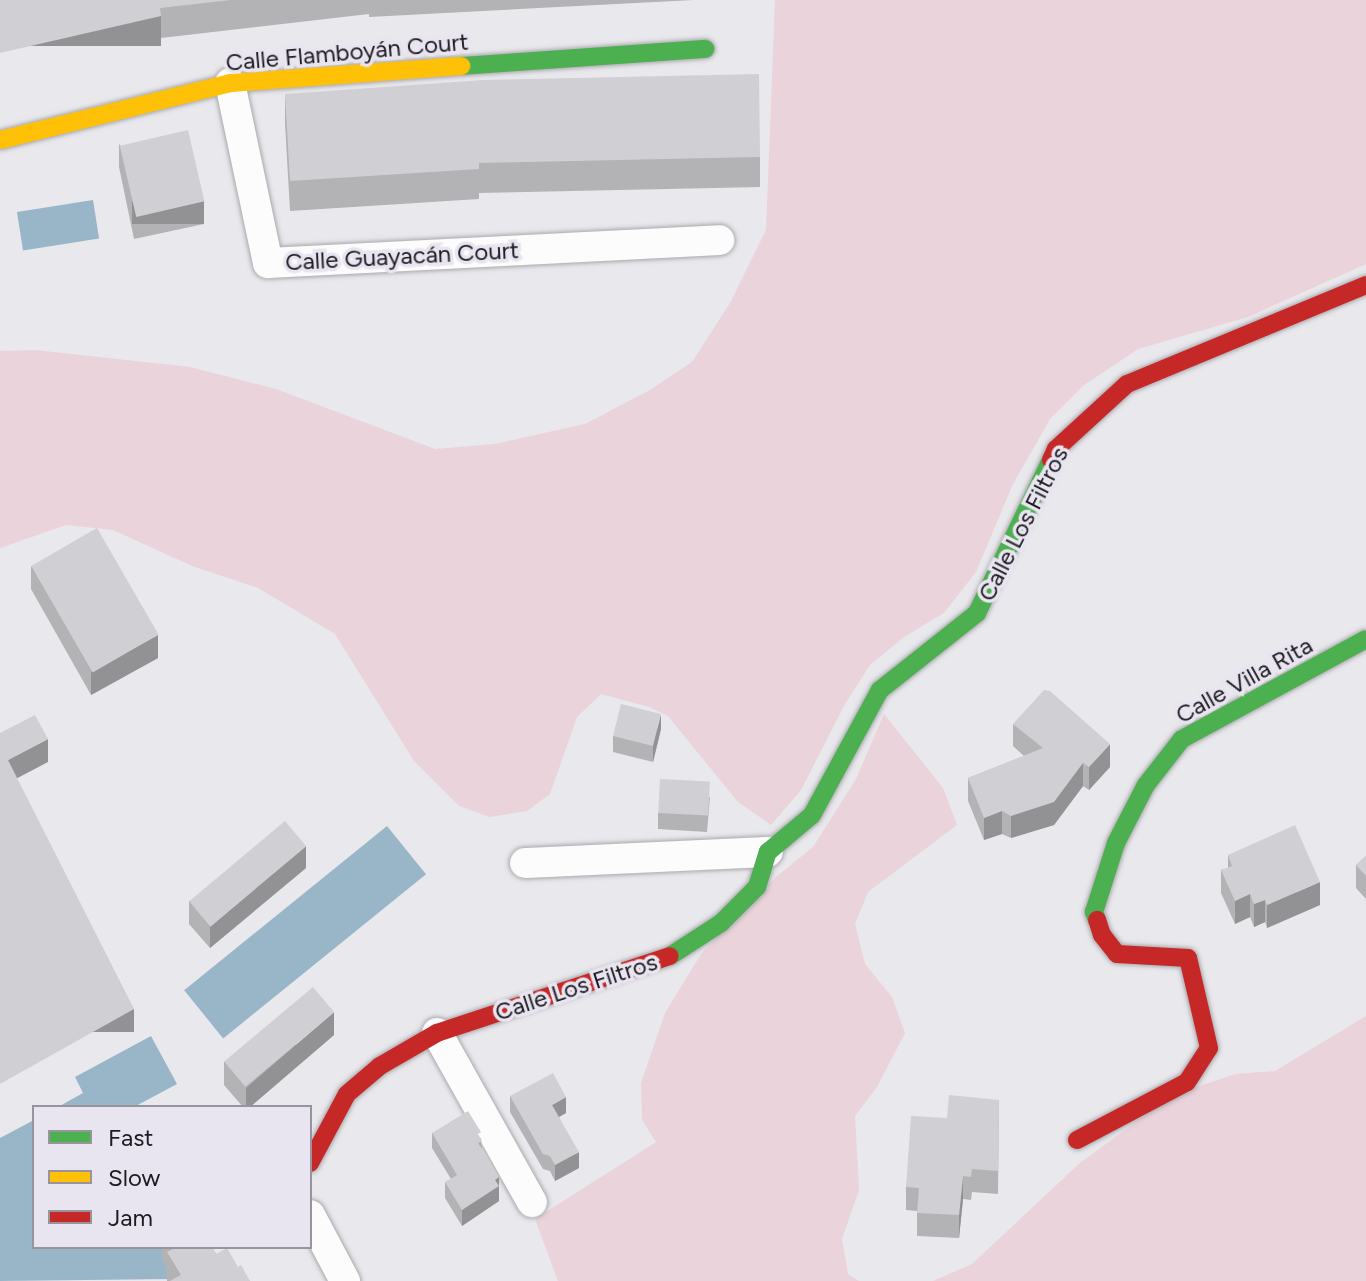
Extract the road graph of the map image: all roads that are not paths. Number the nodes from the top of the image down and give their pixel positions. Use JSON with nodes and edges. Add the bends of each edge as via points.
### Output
{"nodes":[{"id":1,"x":705,"y":49,"type":"dead end"},
{"id":2,"x":230,"y":83,"type":"junction"},
{"id":3,"x":0,"y":140,"type":"edge"},
{"id":4,"x":719,"y":240,"type":"dead end"},
{"id":5,"x":1366,"y":285,"type":"edge"},
{"id":6,"x":1366,"y":639,"type":"edge"},
{"id":7,"x":768,"y":852,"type":"junction"},
{"id":8,"x":525,"y":863,"type":"dead end"},
{"id":9,"x":437,"y":1033,"type":"junction"},
{"id":10,"x":1077,"y":1140,"type":"dead end"},
{"id":11,"x":312,"y":1159,"type":"edge"},
{"id":12,"x":532,"y":1202,"type":"dead end"},
{"id":13,"x":312,"y":1219,"type":"edge"},
{"id":14,"x":345,"y":1281,"type":"edge"}],
"edges":[{"from":1,"to":2,"type":"street","name":"Calle Flamboyán Court"},
{"from":2,"to":3,"type":"street","name":"Calle Flamboyán Court"},
{"from":2,"to":4,"type":"street","name":"Calle Guayacán Court","via":[[268,263]]},
{"from":5,"to":7,"type":"street","name":"Calle Los Filtros","via":[[1127,384],[1056,449],[977,613],[880,690],[812,815]]},
{"from":6,"to":10,"type":"street","name":"Calle Villa Rita","via":[[1182,739],[1146,785],[1116,843],[1094,912],[1102,935],[1117,954],[1188,958],[1209,1048],[1187,1082]]},
{"from":7,"to":8,"type":"street"},
{"from":7,"to":9,"type":"street","name":"Calle Los Filtros","via":[[757,887],[721,923],[669,957]]},
{"from":9,"to":11,"type":"street","name":"Calle Los Filtros","via":[[380,1066],[347,1094]]},
{"from":9,"to":12,"type":"street"},
{"from":13,"to":14,"type":"street"}]}
